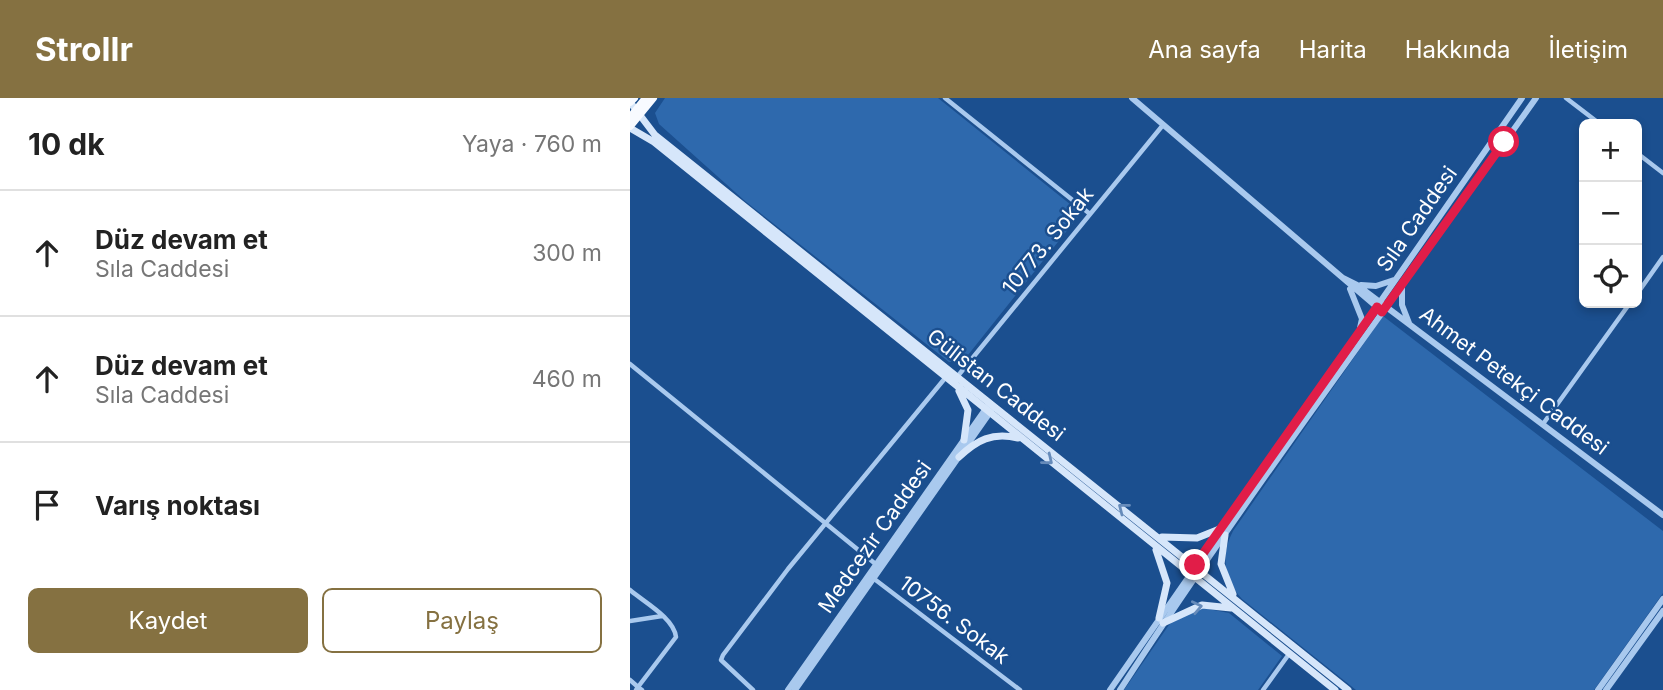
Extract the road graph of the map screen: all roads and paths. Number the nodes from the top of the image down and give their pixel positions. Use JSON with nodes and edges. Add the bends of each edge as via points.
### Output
{"nodes":[{"id":1,"x":646,"y":98,"type":"edge"},
{"id":2,"x":653,"y":98,"type":"edge"},
{"id":3,"x":945,"y":98,"type":"edge"},
{"id":4,"x":1132,"y":98,"type":"edge"},
{"id":5,"x":1522,"y":98,"type":"edge"},
{"id":6,"x":1536,"y":98,"type":"edge"},
{"id":7,"x":1566,"y":98,"type":"edge"},
{"id":8,"x":631,"y":101,"type":"edge"},
{"id":9,"x":634,"y":116,"type":"edge"},
{"id":10,"x":1593,"y":119,"type":"edge"},
{"id":11,"x":1163,"y":125,"type":"junction"},
{"id":12,"x":630,"y":127,"type":"edge"},
{"id":13,"x":1642,"y":157,"type":"edge"},
{"id":14,"x":1663,"y":173,"type":"edge"},
{"id":15,"x":1090,"y":214,"type":"junction"},
{"id":16,"x":1663,"y":257,"type":"edge"},
{"id":17,"x":1348,"y":281,"type":"junction"},
{"id":18,"x":1399,"y":281,"type":"junction"},
{"id":19,"x":1642,"y":287,"type":"edge"},
{"id":20,"x":1381,"y":307,"type":"junction"},
{"id":21,"x":1626,"y":308,"type":"edge"},
{"id":22,"x":1410,"y":324,"type":"junction"},
{"id":23,"x":1359,"y":334,"type":"junction"},
{"id":24,"x":630,"y":363,"type":"edge"},
{"id":25,"x":946,"y":377,"type":"junction"},
{"id":26,"x":956,"y":381,"type":"junction"},
{"id":27,"x":990,"y":408,"type":"junction"},
{"id":28,"x":1542,"y":426,"type":"junction"},
{"id":29,"x":1021,"y":439,"type":"junction"},
{"id":30,"x":964,"y":440,"type":"junction"},
{"id":31,"x":959,"y":457,"type":"junction"},
{"id":32,"x":1663,"y":515,"type":"edge"},
{"id":33,"x":825,"y":523,"type":"junction"},
{"id":34,"x":1224,"y":532,"type":"junction"},
{"id":35,"x":1158,"y":536,"type":"junction"},
{"id":36,"x":1152,"y":544,"type":"junction"},
{"id":37,"x":879,"y":566,"type":"junction"},
{"id":38,"x":1198,"y":568,"type":"junction"},
{"id":39,"x":1192,"y":576,"type":"junction"},
{"id":40,"x":872,"y":577,"type":"junction"},
{"id":41,"x":630,"y":590,"type":"edge"},
{"id":42,"x":1663,"y":599,"type":"edge"},
{"id":43,"x":1236,"y":604,"type":"junction"},
{"id":44,"x":1663,"y":611,"type":"edge"},
{"id":45,"x":662,"y":616,"type":"junction"},
{"id":46,"x":1161,"y":620,"type":"junction"},
{"id":47,"x":630,"y":621,"type":"edge"},
{"id":48,"x":1289,"y":653,"type":"junction"},
{"id":49,"x":630,"y":680,"type":"edge"},
{"id":50,"x":639,"y":689,"type":"edge"},
{"id":51,"x":753,"y":690,"type":"edge"},
{"id":52,"x":788,"y":690,"type":"edge"},
{"id":53,"x":795,"y":690,"type":"edge"},
{"id":54,"x":1020,"y":690,"type":"edge"},
{"id":55,"x":1110,"y":690,"type":"edge"},
{"id":56,"x":1120,"y":690,"type":"edge"},
{"id":57,"x":1263,"y":690,"type":"edge"},
{"id":58,"x":1335,"y":690,"type":"edge"},
{"id":59,"x":1348,"y":690,"type":"edge"},
{"id":60,"x":1598,"y":690,"type":"edge"},
{"id":61,"x":1606,"y":690,"type":"edge"}],
"edges":[{"from":1,"to":9,"type":"highway","bridge":true},
{"from":2,"to":9,"type":"highway"},
{"from":3,"to":15,"type":"street"},
{"from":4,"to":11,"type":"street","name":"Ahmet Petekçi Caddesi"},
{"from":5,"to":18,"type":"street","name":"Sıla Caddesi"},
{"from":6,"to":18,"type":"street","name":"Sıla Caddesi"},
{"from":7,"to":10,"type":"street"},
{"from":8,"to":9,"type":"main road","name":"Gülistan Caddesi"},
{"from":9,"to":12,"type":"highway"},
{"from":9,"to":26,"type":"main road","name":"Gülistan Caddesi"},
{"from":11,"to":15,"type":"street","name":"10773. Sokak"},
{"from":11,"to":17,"type":"street","name":"Ahmet Petekçi Caddesi"},
{"from":12,"to":25,"type":"main road","name":"Gülistan Caddesi"},
{"from":13,"to":14,"type":"street"},
{"from":15,"to":26,"type":"street","name":"10773. Sokak"},
{"from":16,"to":19,"type":"street"},
{"from":17,"to":18,"type":"street","via":[[1371,286]]},
{"from":17,"to":20,"type":"street","name":"Ahmet Petekçi Caddesi"},
{"from":17,"to":23,"type":"street","via":[[1362,319]]},
{"from":18,"to":20,"type":"street","name":"Sıla Caddesi"},
{"from":18,"to":22,"type":"street"},
{"from":20,"to":22,"type":"street","name":"Ahmet Petekçi Caddesi"},
{"from":20,"to":23,"type":"street","name":"Sıla Caddesi"},
{"from":20,"to":34,"type":"street","name":"Sıla Caddesi"},
{"from":21,"to":28,"type":"street"},
{"from":22,"to":28,"type":"street","name":"Ahmet Petekçi Caddesi"},
{"from":23,"to":34,"type":"street","name":"Sıla Caddesi"},
{"from":24,"to":33,"type":"street"},
{"from":25,"to":26,"type":"main road","name":"Gülistan Caddesi"},
{"from":25,"to":33,"type":"street"},
{"from":26,"to":27,"type":"main road","name":"Gülistan Caddesi"},
{"from":26,"to":30,"type":"main road","via":[[968,410]]},
{"from":27,"to":29,"type":"main road","name":"Gülistan Caddesi"},
{"from":27,"to":30,"type":"street","name":"Medcezir Caddesi"},
{"from":27,"to":31,"type":"street","name":"Medcezir Caddesi"},
{"from":35,"to":27,"type":"main road","name":"Gülistan Caddesi","one_way":true},
{"from":28,"to":32,"type":"street","name":"Ahmet Petekçi Caddesi"},
{"from":29,"to":31,"type":"main road","via":[[986,437]]},
{"from":29,"to":36,"type":"main road","name":"Gülistan Caddesi","one_way":true},
{"from":30,"to":37,"type":"street","name":"Medcezir Caddesi"},
{"from":31,"to":37,"type":"street","name":"Medcezir Caddesi"},
{"from":33,"to":37,"type":"street"},
{"from":33,"to":51,"type":"street","via":[[723,655],[725,667]]},
{"from":34,"to":35,"type":"main road","via":[[1197,538]]},
{"from":34,"to":38,"type":"street","name":"Sıla Caddesi"},
{"from":34,"to":43,"type":"main road","via":[[1222,571]]},
{"from":35,"to":38,"type":"main road","name":"Gülistan Caddesi"},
{"from":36,"to":39,"type":"main road","name":"Gülistan Caddesi"},
{"from":36,"to":46,"type":"main road","via":[[1161,557],[1167,583]]},
{"from":37,"to":40,"type":"street","name":"Medcezir Caddesi"},
{"from":38,"to":39,"type":"street","name":"Sıla Caddesi"},
{"from":38,"to":43,"type":"main road","name":"Gülistan Caddesi"},
{"from":39,"to":43,"type":"main road","name":"Gülistan Caddesi"},
{"from":39,"to":46,"type":"street","name":"Sıla Caddesi"},
{"from":40,"to":52,"type":"street","name":"Medcezir Caddesi"},
{"from":40,"to":53,"type":"street","name":"Medcezir Caddesi"},
{"from":40,"to":54,"type":"street","name":"10756. Sokak"},
{"from":41,"to":45,"type":"street"},
{"from":42,"to":60,"type":"street"},
{"from":46,"to":43,"type":"main road","one_way":true,"via":[[1202,605]]},
{"from":43,"to":48,"type":"main road","name":"Gülistan Caddesi"},
{"from":43,"to":59,"type":"main road","name":"Gülistan Caddesi"},
{"from":44,"to":61,"type":"street"},
{"from":45,"to":47,"type":"street"},
{"from":45,"to":50,"type":"street","via":[[675,629],[676,637]]},
{"from":46,"to":55,"type":"street"},
{"from":46,"to":56,"type":"street"},
{"from":48,"to":57,"type":"street"},
{"from":48,"to":58,"type":"main road","name":"Gülistan Caddesi"},
{"from":49,"to":50,"type":"street"}]}
